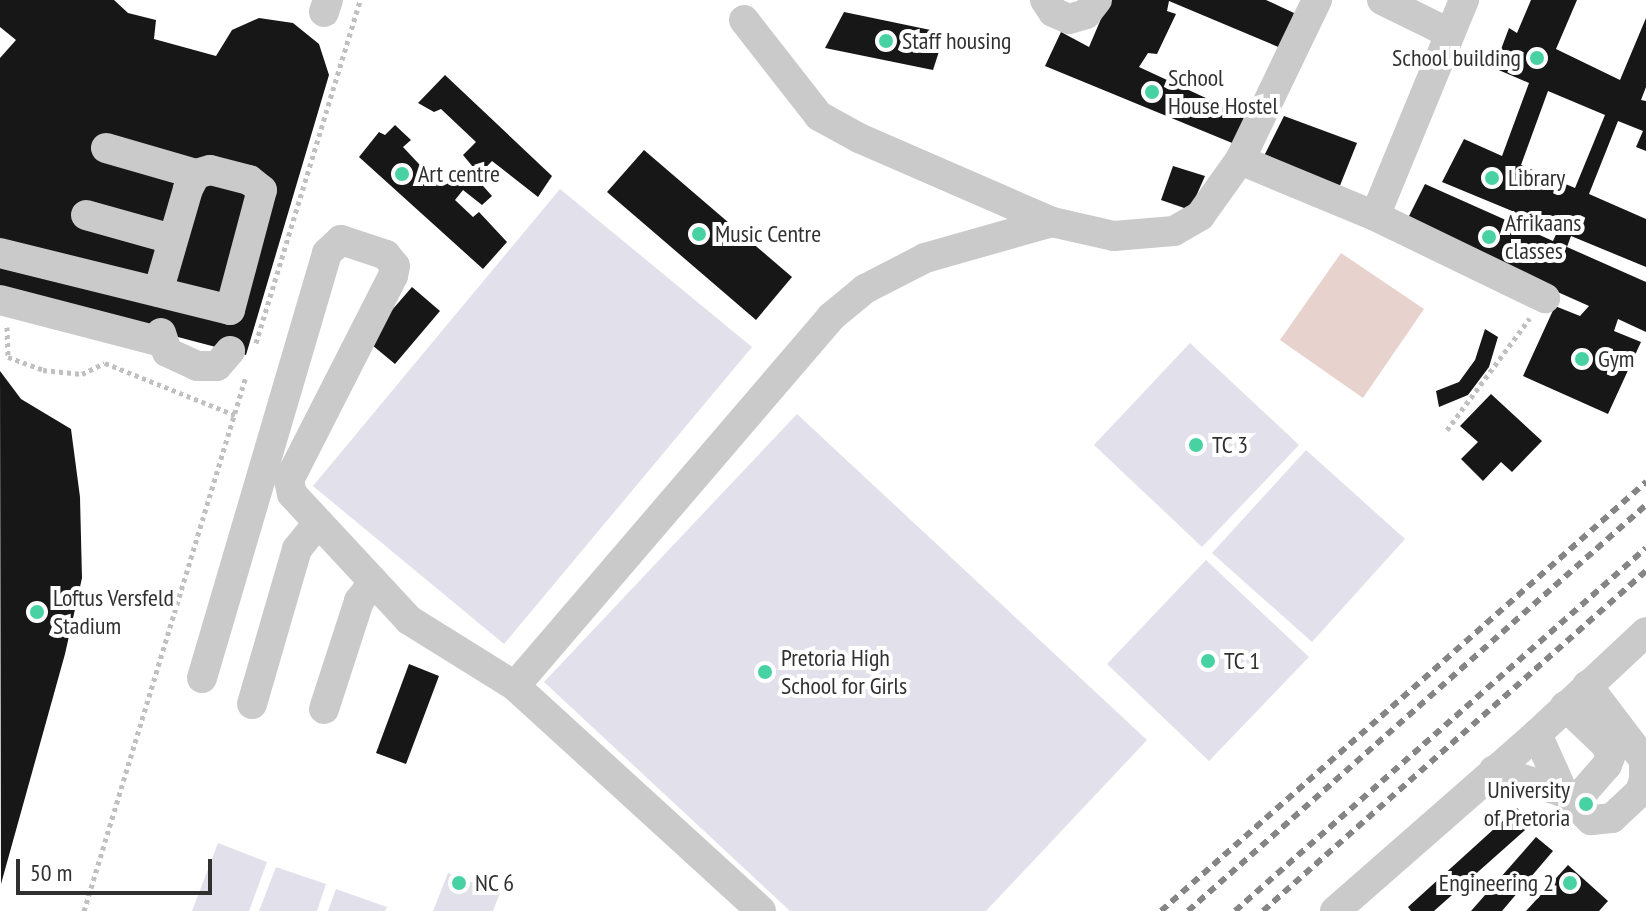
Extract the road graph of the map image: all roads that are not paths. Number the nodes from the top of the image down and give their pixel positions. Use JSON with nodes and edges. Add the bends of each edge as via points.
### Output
{"nodes":[{"id":1,"x":1045,"y":0,"type":"edge"},
{"id":2,"x":1097,"y":0,"type":"edge"},
{"id":3,"x":1317,"y":0,"type":"edge"},
{"id":4,"x":1382,"y":0,"type":"edge"},
{"id":5,"x":1464,"y":0,"type":"edge"},
{"id":6,"x":744,"y":20,"type":"dead end"},
{"id":7,"x":1449,"y":33,"type":"junction"},
{"id":8,"x":106,"y":148,"type":"dead end"},
{"id":9,"x":1240,"y":160,"type":"junction"},
{"id":10,"x":196,"y":174,"type":"junction"},
{"id":11,"x":86,"y":215,"type":"dead end"},
{"id":12,"x":1052,"y":222,"type":"junction"},
{"id":13,"x":1387,"y":222,"type":"junction"},
{"id":14,"x":172,"y":239,"type":"junction"},
{"id":15,"x":0,"y":253,"type":"edge"},
{"id":16,"x":158,"y":292,"type":"junction"},
{"id":17,"x":1545,"y":298,"type":"road end"},
{"id":18,"x":3,"y":301,"type":"edge"},
{"id":19,"x":244,"y":359,"type":"road end"},
{"id":20,"x":318,"y":523,"type":"junction"},
{"id":21,"x":374,"y":582,"type":"junction"},
{"id":22,"x":1646,"y":632,"type":"edge"},
{"id":23,"x":202,"y":678,"type":"dead end"},
{"id":24,"x":515,"y":686,"type":"junction"},
{"id":25,"x":1576,"y":696,"type":"junction"},
{"id":26,"x":252,"y":704,"type":"dead end"},
{"id":27,"x":324,"y":709,"type":"dead end"},
{"id":28,"x":1537,"y":734,"type":"junction"},
{"id":29,"x":1494,"y":770,"type":"junction"},
{"id":30,"x":1568,"y":798,"type":"junction"},
{"id":31,"x":761,"y":911,"type":"edge"},
{"id":32,"x":1335,"y":911,"type":"edge"}],
"edges":[{"from":1,"to":2,"type":"street","via":[[1053,12],[1069,19],[1086,14]]},
{"from":3,"to":9,"type":"street"},
{"from":4,"to":7,"type":"street"},
{"from":5,"to":7,"type":"street"},
{"from":6,"to":12,"type":"street","via":[[819,116]]},
{"from":7,"to":13,"type":"street"},
{"from":8,"to":10,"type":"street"},
{"from":9,"to":12,"type":"street","via":[[1200,216],[1174,231],[1100,235]]},
{"from":9,"to":13,"type":"street"},
{"from":10,"to":14,"type":"street"},
{"from":10,"to":16,"type":"street","via":[[210,170],[249,180],[262,190],[230,310]]},
{"from":11,"to":14,"type":"street"},
{"from":12,"to":24,"type":"street","via":[[925,258],[865,289],[831,317]]},
{"from":13,"to":17,"type":"street"},
{"from":14,"to":16,"type":"street"},
{"from":15,"to":16,"type":"street"},
{"from":18,"to":19,"type":"street","via":[[161,337],[174,357],[197,366]]},
{"from":20,"to":21,"type":"street"},
{"from":20,"to":23,"type":"street","via":[[292,494],[289,480],[395,266],[386,255],[341,240],[327,253]]},
{"from":20,"to":26,"type":"street","via":[[297,549]]},
{"from":21,"to":24,"type":"street","via":[[420,630]]},
{"from":21,"to":27,"type":"street","via":[[359,601]]},
{"from":22,"to":25,"type":"street"},
{"from":24,"to":31,"type":"street"},
{"from":25,"to":28,"type":"street"},
{"from":25,"to":30,"type":"street","via":[[1610,757]]},
{"from":25,"to":30,"type":"street","via":[[1644,760],[1644,780],[1640,792],[1612,818],[1591,820]]},
{"from":28,"to":29,"type":"street"},
{"from":28,"to":30,"type":"street"},
{"from":29,"to":30,"type":"street"},
{"from":29,"to":32,"type":"street"}]}
